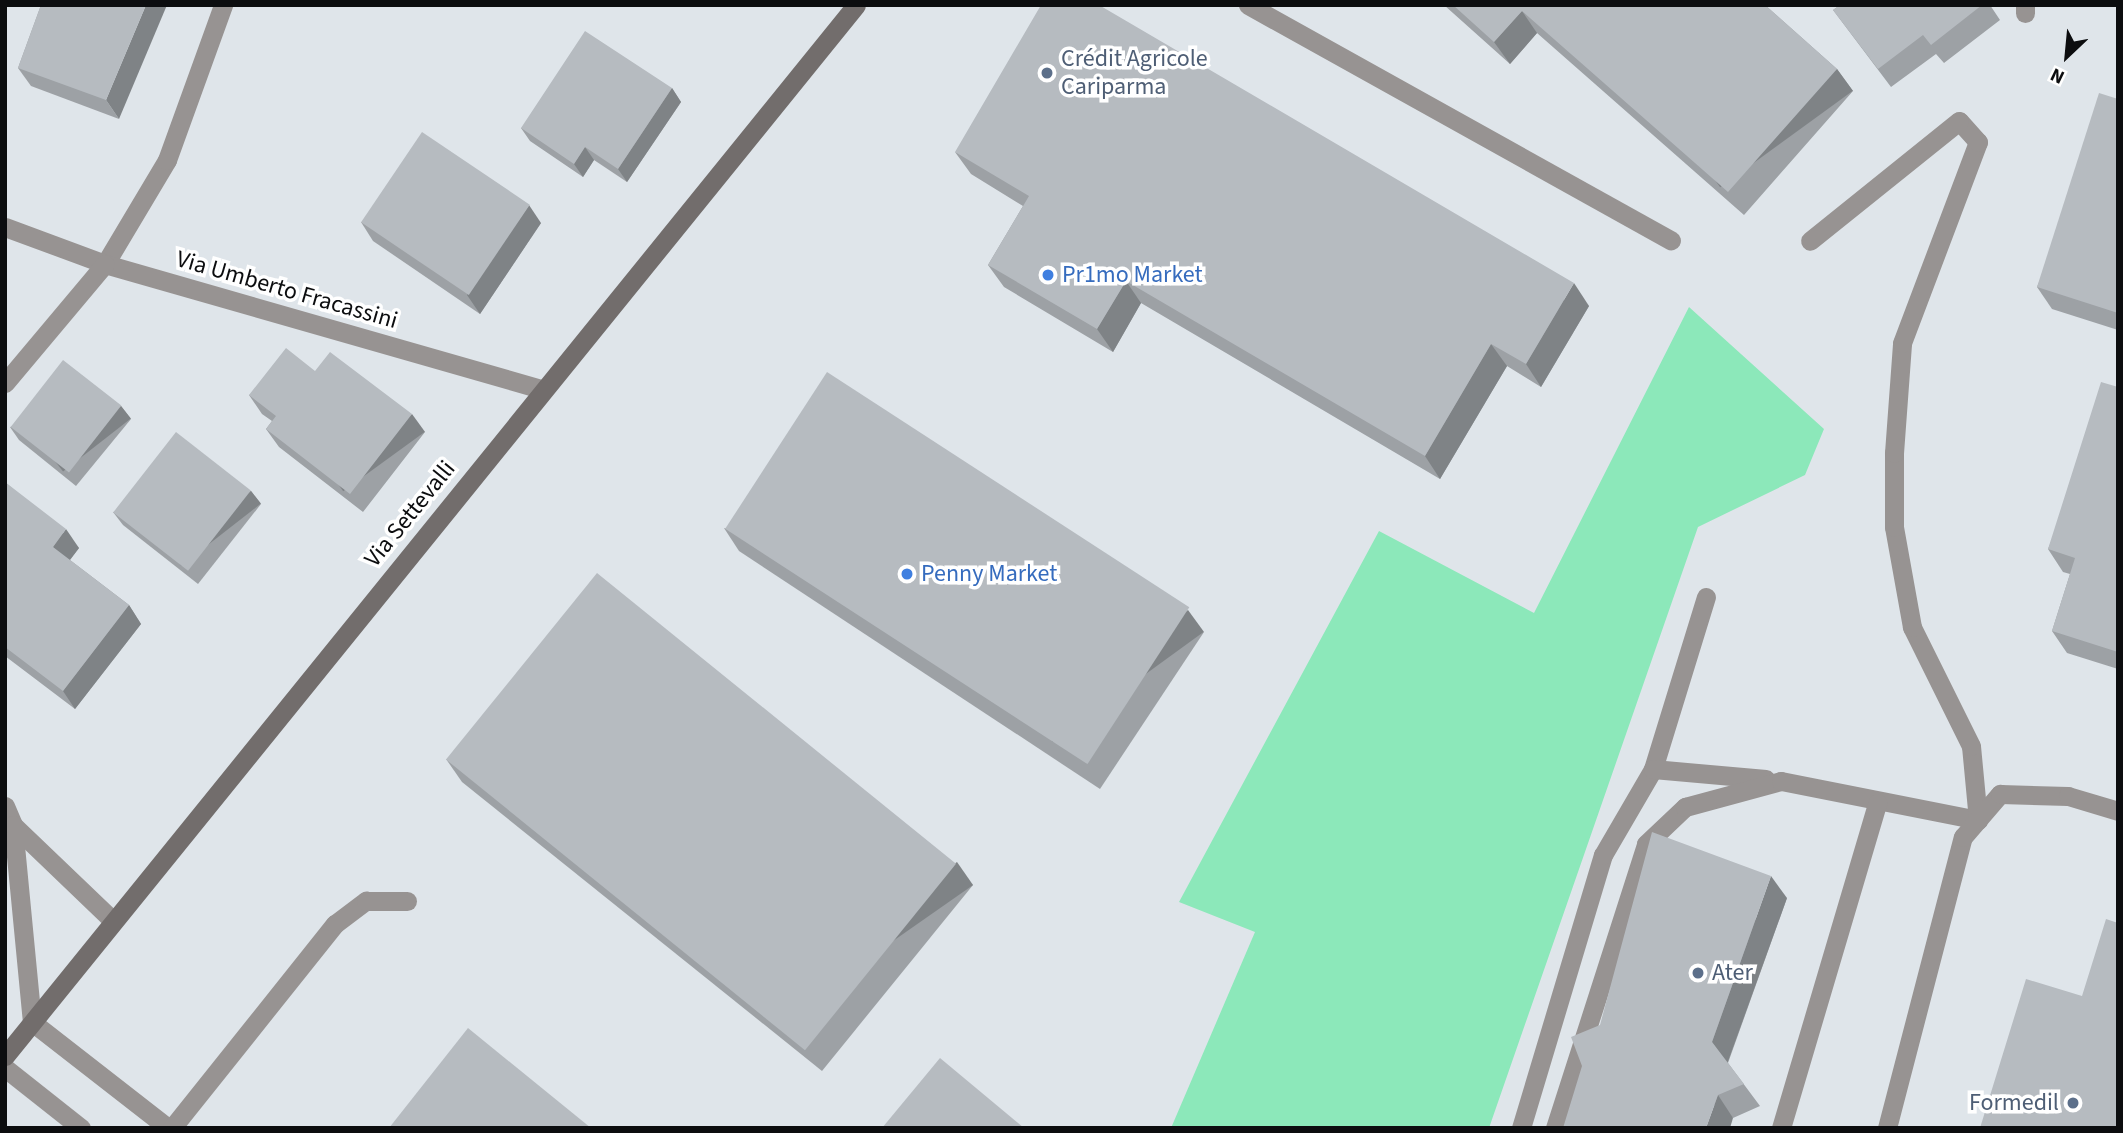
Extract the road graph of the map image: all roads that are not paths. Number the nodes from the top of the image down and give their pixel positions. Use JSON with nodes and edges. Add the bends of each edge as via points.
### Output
{"nodes":[{"id":1,"x":223,"y":5,"type":"edge"},
{"id":2,"x":856,"y":5,"type":"edge"},
{"id":3,"x":1248,"y":5,"type":"edge"},
{"id":4,"x":13,"y":232,"type":"edge"},
{"id":5,"x":1671,"y":240,"type":"dead end"},
{"id":6,"x":1810,"y":242,"type":"dead end"},
{"id":7,"x":105,"y":264,"type":"junction"},
{"id":8,"x":5,"y":383,"type":"edge"},
{"id":9,"x":541,"y":389,"type":"junction"},
{"id":10,"x":1706,"y":597,"type":"dead end"},
{"id":11,"x":1653,"y":769,"type":"junction"},
{"id":12,"x":1782,"y":780,"type":"junction"},
{"id":13,"x":1877,"y":803,"type":"junction"},
{"id":14,"x":5,"y":806,"type":"edge"},
{"id":15,"x":2118,"y":811,"type":"edge"},
{"id":16,"x":1978,"y":820,"type":"junction"},
{"id":17,"x":13,"y":825,"type":"junction"},
{"id":18,"x":407,"y":901,"type":"dead end"},
{"id":19,"x":113,"y":921,"type":"junction"},
{"id":20,"x":32,"y":1022,"type":"junction"},
{"id":21,"x":5,"y":1056,"type":"edge"},
{"id":22,"x":5,"y":1068,"type":"edge"},
{"id":23,"x":81,"y":1128,"type":"edge"},
{"id":24,"x":170,"y":1128,"type":"edge"},
{"id":25,"x":1521,"y":1128,"type":"edge"},
{"id":26,"x":1555,"y":1128,"type":"edge"},
{"id":27,"x":1781,"y":1128,"type":"edge"},
{"id":28,"x":1887,"y":1128,"type":"edge"}],
"edges":[{"from":1,"to":7,"type":"street","via":[[167,159]]},
{"from":2,"to":9,"type":"main road","name":"Via Settevalli"},
{"from":3,"to":5,"type":"street"},
{"from":4,"to":7,"type":"street","name":"Via Umberto Fracassini"},
{"from":6,"to":16,"type":"street","via":[[1959,121],[1978,142],[1902,343],[1894,502],[1912,627],[1971,746]]},
{"from":7,"to":8,"type":"street"},
{"from":7,"to":9,"type":"street","name":"Via Umberto Fracassini"},
{"from":9,"to":19,"type":"main road","name":"Via Settevalli"},
{"from":10,"to":11,"type":"street"},
{"from":11,"to":12,"type":"street"},
{"from":11,"to":25,"type":"street","via":[[1603,855]]},
{"from":12,"to":13,"type":"street"},
{"from":12,"to":26,"type":"street","via":[[1685,807],[1646,844]]},
{"from":13,"to":16,"type":"street"},
{"from":13,"to":27,"type":"street"},
{"from":14,"to":17,"type":"street"},
{"from":15,"to":16,"type":"street","via":[[2068,796],[2000,794]]},
{"from":16,"to":28,"type":"street","via":[[1964,837]]},
{"from":17,"to":19,"type":"street"},
{"from":17,"to":20,"type":"street"},
{"from":18,"to":24,"type":"street","via":[[366,901],[335,924]]},
{"from":19,"to":20,"type":"main road","name":"Via Settevalli"},
{"from":20,"to":21,"type":"main road","name":"Via Settevalli"},
{"from":20,"to":24,"type":"street"},
{"from":22,"to":23,"type":"street"}]}
